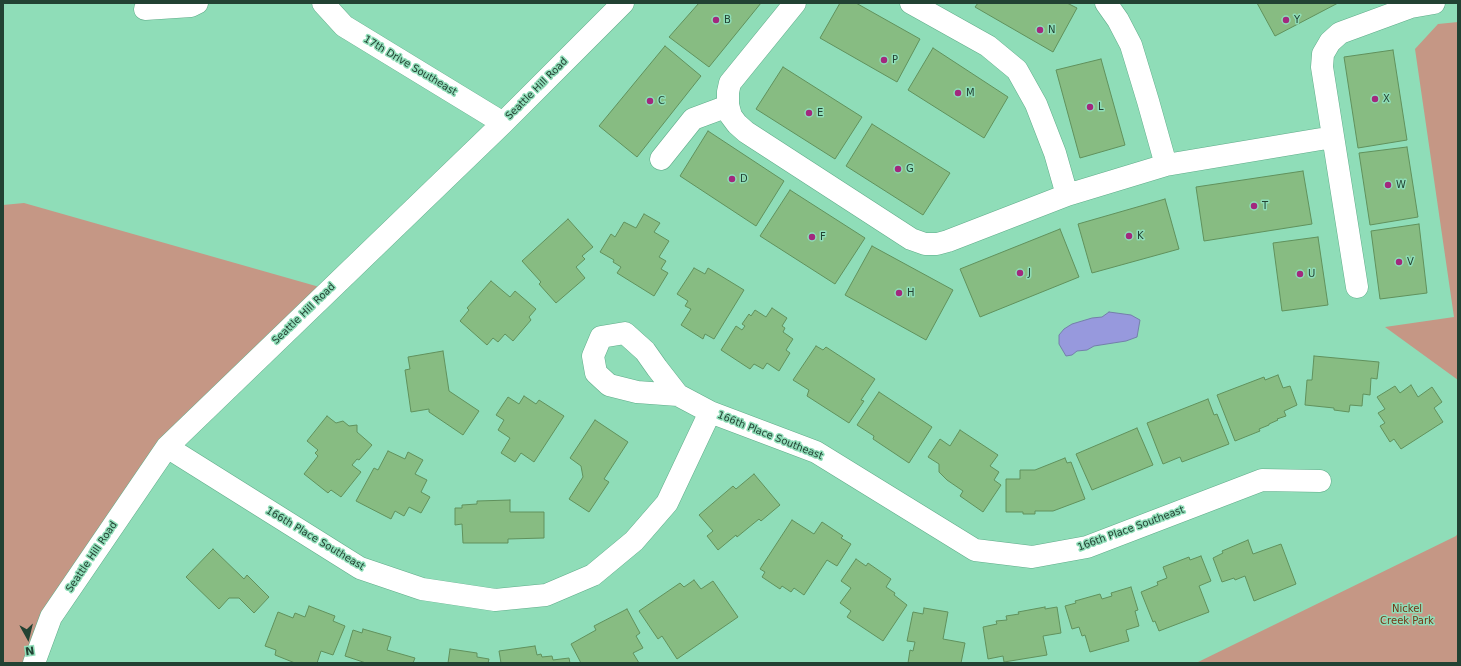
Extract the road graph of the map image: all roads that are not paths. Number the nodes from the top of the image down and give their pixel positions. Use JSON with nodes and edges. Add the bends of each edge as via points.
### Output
{"nodes":[{"id":1,"x":197,"y":3,"type":"edge"},
{"id":2,"x":323,"y":3,"type":"edge"},
{"id":3,"x":622,"y":3,"type":"edge"},
{"id":4,"x":795,"y":3,"type":"edge"},
{"id":5,"x":911,"y":3,"type":"edge"},
{"id":6,"x":1106,"y":3,"type":"edge"},
{"id":7,"x":1434,"y":3,"type":"edge"},
{"id":8,"x":145,"y":8,"type":"dead end"},
{"id":9,"x":728,"y":106,"type":"junction"},
{"id":10,"x":503,"y":123,"type":"junction"},
{"id":11,"x":1333,"y":137,"type":"junction"},
{"id":12,"x":661,"y":159,"type":"dead end"},
{"id":13,"x":1166,"y":165,"type":"junction"},
{"id":14,"x":1067,"y":195,"type":"junction"},
{"id":15,"x":1357,"y":287,"type":"dead end"},
{"id":16,"x":678,"y":395,"type":"dead end"},
{"id":17,"x":710,"y":412,"type":"junction"},
{"id":18,"x":167,"y":447,"type":"junction"},
{"id":19,"x":1320,"y":481,"type":"dead end"},
{"id":20,"x":34,"y":663,"type":"edge"}],
"edges":[{"from":1,"to":8,"type":"street","via":[[191,6]]},
{"from":2,"to":10,"type":"street","name":"17th Drive Southeast","via":[[344,26]]},
{"from":3,"to":10,"type":"street","name":"Seattle Hill Road"},
{"from":4,"to":9,"type":"street","via":[[730,83]]},
{"from":5,"to":14,"type":"street","via":[[988,46],[1017,70],[1036,104],[1055,153]]},
{"from":6,"to":13,"type":"street","via":[[1131,45]]},
{"from":7,"to":11,"type":"street","via":[[1411,7],[1340,33],[1330,42],[1324,54],[1322,67]]},
{"from":9,"to":12,"type":"street","via":[[693,119]]},
{"from":9,"to":14,"type":"street","via":[[731,116],[746,132],[911,239],[925,244],[948,241]]},
{"from":10,"to":18,"type":"street","name":"Seattle Hill Road"},
{"from":11,"to":13,"type":"street"},
{"from":11,"to":15,"type":"street"},
{"from":13,"to":14,"type":"street"},
{"from":16,"to":17,"type":"street"},
{"from":17,"to":18,"type":"street","name":"166th Place Southeast","via":[[666,503],[634,541],[592,575],[546,596],[495,600],[422,589],[360,568]]},
{"from":17,"to":19,"type":"street","name":"166th Place Southeast","via":[[816,452],[975,550],[1032,557],[1087,547],[1262,480]]},
{"from":18,"to":20,"type":"street","name":"Seattle Hill Road","via":[[51,617]]}]}
